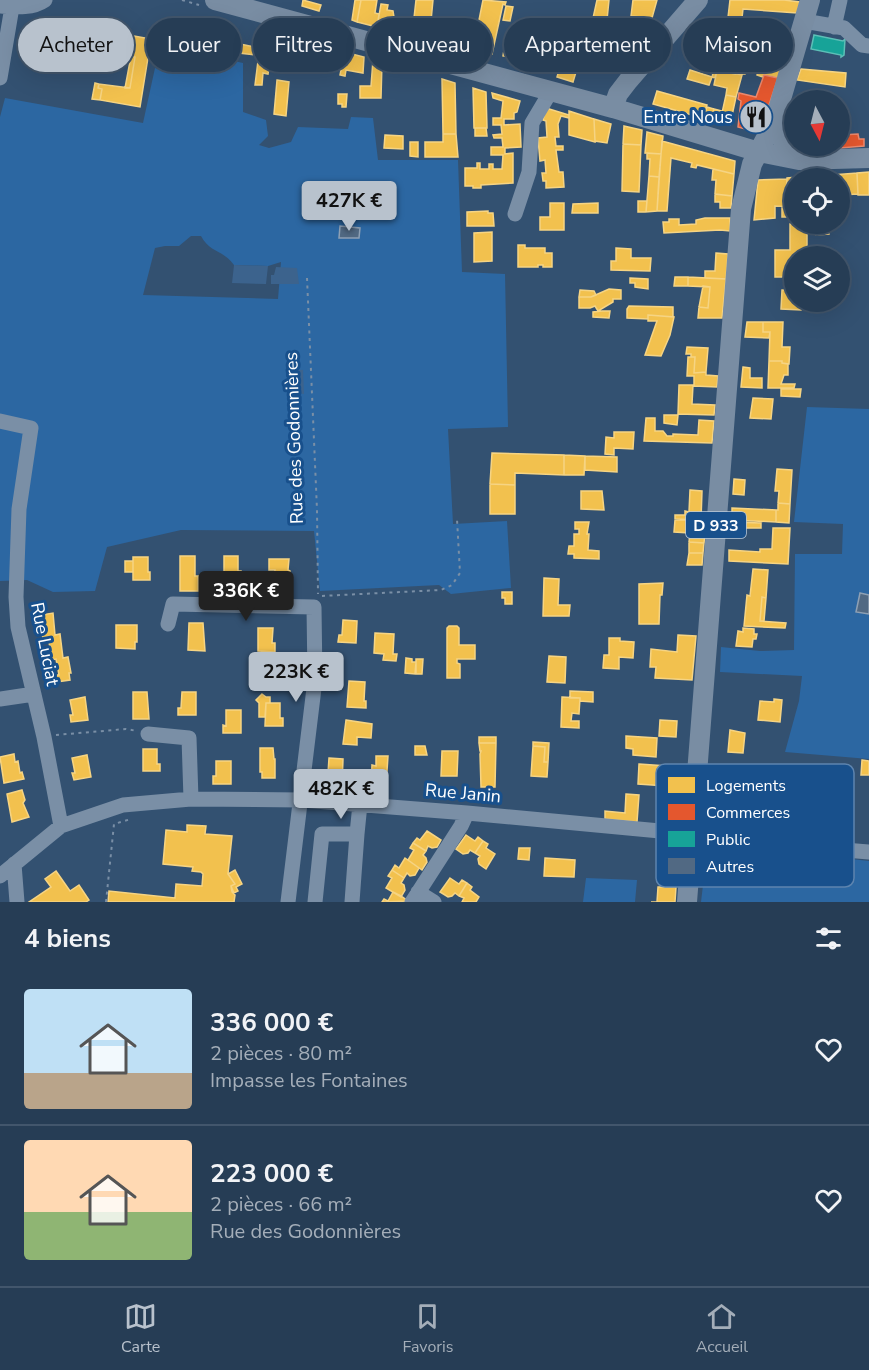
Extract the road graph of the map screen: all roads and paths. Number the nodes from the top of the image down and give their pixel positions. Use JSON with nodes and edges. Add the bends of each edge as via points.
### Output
{"nodes":[{"id":1,"x":45,"y":0,"type":"edge"},
{"id":2,"x":215,"y":0,"type":"edge"},
{"id":3,"x":698,"y":0,"type":"edge"},
{"id":4,"x":810,"y":0,"type":"edge"},
{"id":5,"x":840,"y":0,"type":"edge"},
{"id":6,"x":246,"y":4,"type":"edge"},
{"id":7,"x":6,"y":7,"type":"edge"},
{"id":8,"x":804,"y":21,"type":"junction"},
{"id":9,"x":834,"y":27,"type":"junction"},
{"id":10,"x":869,"y":46,"type":"edge"},
{"id":11,"x":0,"y":78,"type":"edge"},
{"id":12,"x":551,"y":91,"type":"junction"},
{"id":13,"x":613,"y":108,"type":"junction"},
{"id":14,"x":776,"y":114,"type":"junction"},
{"id":15,"x":759,"y":152,"type":"junction"},
{"id":16,"x":869,"y":158,"type":"edge"},
{"id":17,"x":799,"y":160,"type":"junction"},
{"id":18,"x":515,"y":214,"type":"dead end"},
{"id":19,"x":306,"y":278,"type":"dead end"},
{"id":20,"x":0,"y":421,"type":"edge"},
{"id":21,"x":457,"y":519,"type":"dead end"},
{"id":22,"x":316,"y":602,"type":"junction"},
{"id":23,"x":168,"y":624,"type":"dead end"},
{"id":24,"x":34,"y":694,"type":"junction"},
{"id":25,"x":0,"y":699,"type":"edge"},
{"id":26,"x":148,"y":734,"type":"joint"},
{"id":27,"x":44,"y":737,"type":"junction"},
{"id":28,"x":697,"y":764,"type":"edge"},
{"id":29,"x":191,"y":800,"type":"junction"},
{"id":30,"x":302,"y":800,"type":"junction"},
{"id":31,"x":130,"y":804,"type":"junction"},
{"id":32,"x":360,"y":804,"type":"junction"},
{"id":33,"x":467,"y":813,"type":"junction"},
{"id":34,"x":61,"y":826,"type":"junction"},
{"id":35,"x":656,"y":831,"type":"edge"},
{"id":36,"x":357,"y":834,"type":"junction"},
{"id":37,"x":854,"y":851,"type":"edge"},
{"id":38,"x":869,"y":852,"type":"edge"},
{"id":39,"x":293,"y":859,"type":"junction"},
{"id":40,"x":318,"y":861,"type":"junction"},
{"id":41,"x":14,"y":864,"type":"junction"},
{"id":42,"x":0,"y":876,"type":"edge"},
{"id":43,"x":688,"y":887,"type":"edge"},
{"id":44,"x":415,"y":897,"type":"edge"},
{"id":45,"x":17,"y":902,"type":"edge"},
{"id":46,"x":106,"y":902,"type":"edge"},
{"id":47,"x":288,"y":902,"type":"edge"},
{"id":48,"x":315,"y":902,"type":"edge"},
{"id":49,"x":352,"y":902,"type":"edge"},
{"id":50,"x":434,"y":902,"type":"edge"},
{"id":51,"x":687,"y":902,"type":"edge"}],
"edges":[{"from":1,"to":7,"type":"street","via":[[40,4]]},
{"from":2,"to":6,"type":"main road"},
{"from":3,"to":13,"type":"main road","via":[[628,81]]},
{"from":4,"to":8,"type":"main road","number":"D 933"},
{"from":5,"to":9,"type":"street"},
{"from":6,"to":12,"type":"main road"},
{"from":7,"to":11,"type":"street"},
{"from":8,"to":9,"type":"street"},
{"from":8,"to":14,"type":"main road","number":"D 933"},
{"from":9,"to":10,"type":"street","via":[[843,28],[862,45]]},
{"from":12,"to":13,"type":"main road"},
{"from":12,"to":18,"type":"street","via":[[532,123],[529,172]]},
{"from":13,"to":15,"type":"main road"},
{"from":14,"to":15,"type":"main road","number":"D 933"},
{"from":14,"to":17,"type":"main road","via":[[784,142]]},
{"from":15,"to":17,"type":"main road"},
{"from":15,"to":28,"type":"main road","number":"D 933","via":[[752,164],[741,209]]},
{"from":16,"to":17,"type":"main road"},
{"from":19,"to":22,"type":"path","name":"Rue des Godonnières","via":[[317,510]]},
{"from":20,"to":24,"type":"street","name":"Rue Luciat","via":[[31,428],[20,509],[16,597],[18,627]]},
{"from":21,"to":22,"type":"path","via":[[460,573],[452,585],[441,590]]},
{"from":22,"to":23,"type":"street","via":[[173,604]]},
{"from":22,"to":30,"type":"street","via":[[315,680]]},
{"from":24,"to":25,"type":"street"},
{"from":24,"to":27,"type":"street","name":"Rue Luciat"},
{"from":26,"to":27,"type":"path","via":[[126,729]]},
{"from":26,"to":29,"type":"street","via":[[189,738]]},
{"from":27,"to":34,"type":"street","name":"Rue Luciat"},
{"from":29,"to":30,"type":"street","name":"Rue Janin"},
{"from":29,"to":31,"type":"street","name":"Rue Janin"},
{"from":30,"to":32,"type":"street","name":"Rue Janin"},
{"from":30,"to":39,"type":"street"},
{"from":31,"to":34,"type":"street","name":"Rue Janin"},
{"from":31,"to":46,"type":"path","via":[[131,819],[114,824]]},
{"from":32,"to":33,"type":"street","name":"Rue Janin"},
{"from":32,"to":36,"type":"street"},
{"from":33,"to":35,"type":"street","name":"Rue Janin"},
{"from":33,"to":44,"type":"street"},
{"from":34,"to":41,"type":"street","name":"Rue Janin"},
{"from":36,"to":40,"type":"street","via":[[322,834]]},
{"from":36,"to":49,"type":"street"},
{"from":37,"to":38,"type":"street","name":"Rue Janin"},
{"from":39,"to":40,"type":"street"},
{"from":39,"to":47,"type":"street"},
{"from":40,"to":48,"type":"street"},
{"from":41,"to":42,"type":"street","name":"Rue Janin"},
{"from":41,"to":45,"type":"street"},
{"from":43,"to":51,"type":"main road","number":"D 933"},
{"from":44,"to":50,"type":"street"}]}
